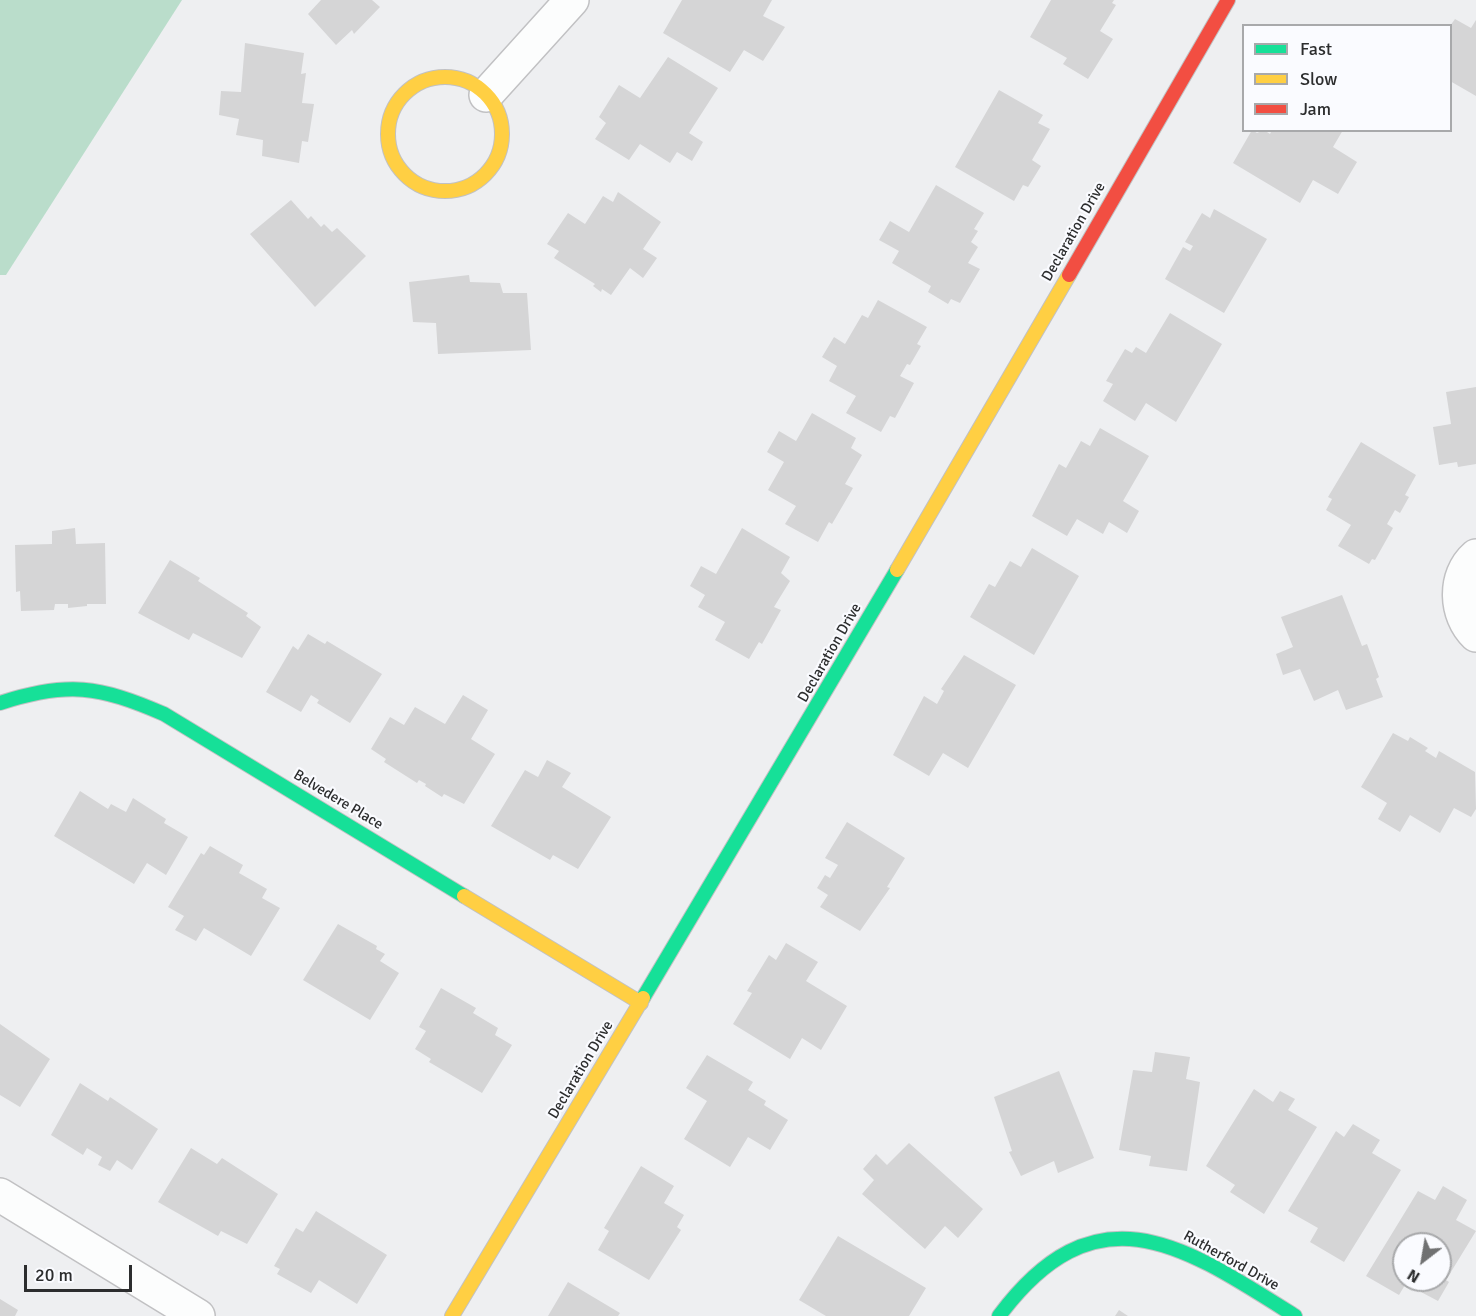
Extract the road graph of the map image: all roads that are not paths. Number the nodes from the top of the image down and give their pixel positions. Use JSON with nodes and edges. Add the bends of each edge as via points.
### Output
{"nodes":[{"id":1,"x":572,"y":0,"type":"edge"},
{"id":2,"x":1228,"y":0,"type":"edge"},
{"id":3,"x":486,"y":94,"type":"junction"},
{"id":4,"x":1476,"y":556,"type":"edge"},
{"id":5,"x":1476,"y":635,"type":"edge"},
{"id":6,"x":0,"y":703,"type":"edge"},
{"id":7,"x":641,"y":1004,"type":"junction"},
{"id":8,"x":0,"y":1195,"type":"edge"},
{"id":9,"x":198,"y":1316,"type":"edge"},
{"id":10,"x":452,"y":1316,"type":"edge"},
{"id":11,"x":999,"y":1316,"type":"edge"},
{"id":12,"x":1295,"y":1316,"type":"edge"}],
"edges":[{"from":1,"to":3,"type":"street"},
{"from":2,"to":7,"type":"street","name":"Declaration Drive"},
{"from":3,"to":3,"type":"street","via":[[472,84],[446,78],[419,83],[405,93],[388,125],[388,143],[394,161],[406,177],[423,188],[442,192],[462,190],[493,167],[501,149],[502,130],[498,111]]},
{"from":4,"to":5,"type":"street","via":[[1462,576],[1459,594],[1461,612]]},
{"from":6,"to":7,"type":"street","name":"Belvedere Place","via":[[53,688],[91,687],[120,694],[164,714]]},
{"from":7,"to":10,"type":"street","name":"Declaration Drive"},
{"from":8,"to":9,"type":"street"},
{"from":11,"to":12,"type":"street","name":"Rutherford Drive","via":[[1022,1283],[1049,1260],[1082,1244],[1129,1237],[1172,1246],[1204,1261]]}]}
